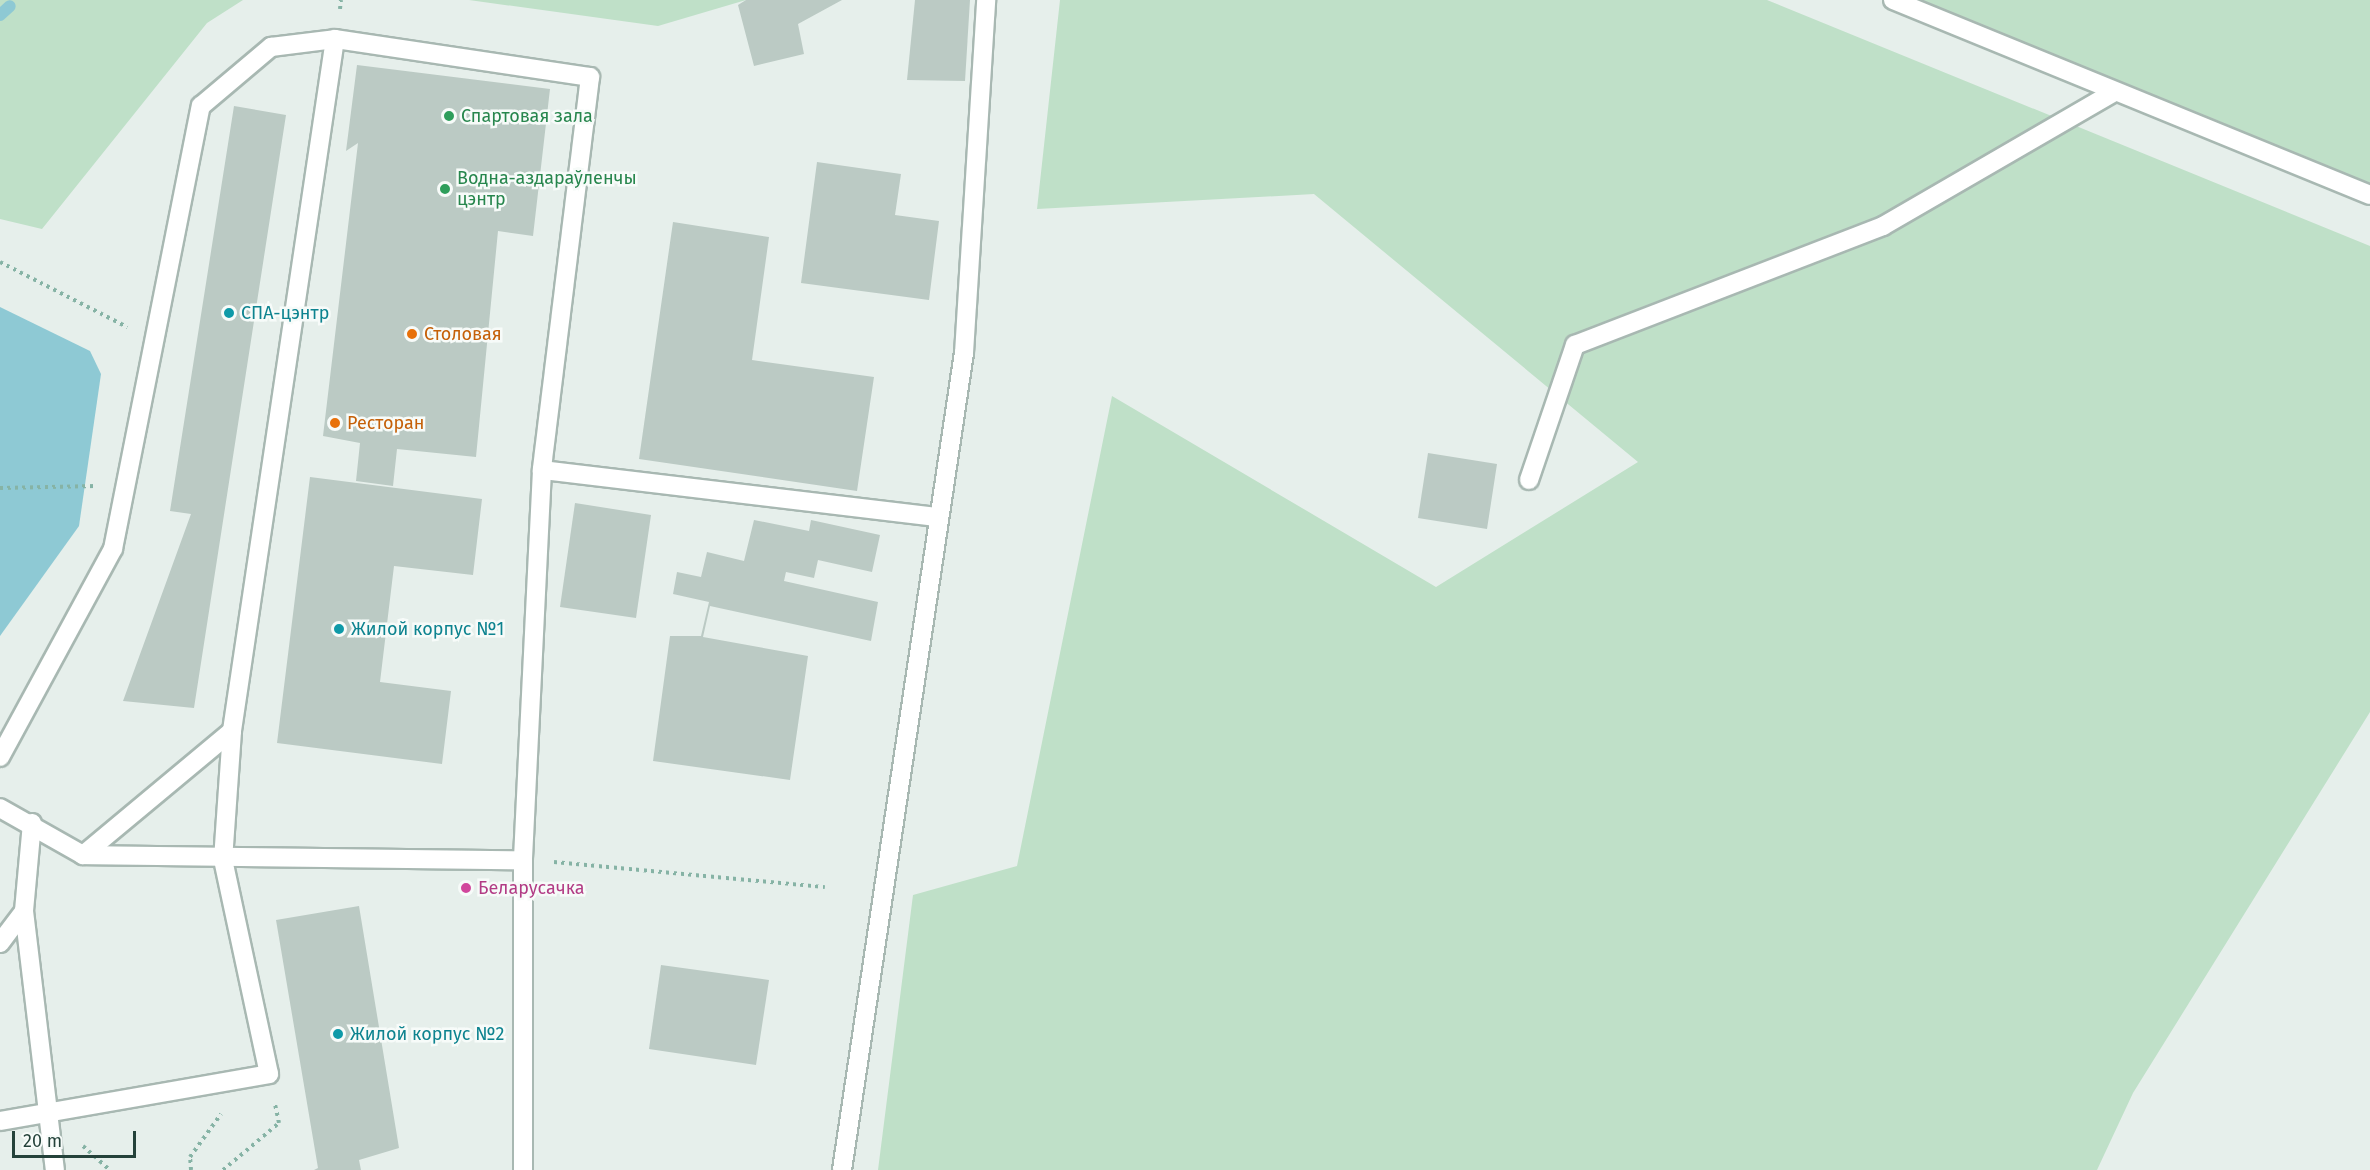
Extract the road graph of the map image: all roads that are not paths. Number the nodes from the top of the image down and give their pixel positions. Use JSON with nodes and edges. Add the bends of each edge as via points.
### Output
{"nodes":[{"id":1,"x":986,"y":0,"type":"edge"},
{"id":2,"x":1893,"y":0,"type":"edge"},
{"id":3,"x":335,"y":39,"type":"junction"},
{"id":4,"x":2114,"y":92,"type":"junction"},
{"id":5,"x":2370,"y":195,"type":"edge"},
{"id":6,"x":542,"y":470,"type":"junction"},
{"id":7,"x":1529,"y":480,"type":"dead end"},
{"id":8,"x":938,"y":517,"type":"junction"},
{"id":9,"x":232,"y":730,"type":"junction"},
{"id":10,"x":0,"y":757,"type":"edge"},
{"id":11,"x":0,"y":808,"type":"edge"},
{"id":12,"x":32,"y":823,"type":"junction"},
{"id":13,"x":82,"y":855,"type":"junction"},
{"id":14,"x":223,"y":860,"type":"junction"},
{"id":15,"x":523,"y":860,"type":"junction"},
{"id":16,"x":24,"y":911,"type":"junction"},
{"id":17,"x":0,"y":943,"type":"edge"},
{"id":18,"x":49,"y":1116,"type":"junction"},
{"id":19,"x":0,"y":1121,"type":"edge"},
{"id":20,"x":56,"y":1170,"type":"edge"},
{"id":21,"x":523,"y":1170,"type":"edge"},
{"id":22,"x":842,"y":1170,"type":"edge"}],
"edges":[{"from":1,"to":8,"type":"street","via":[[964,353]]},
{"from":2,"to":4,"type":"street"},
{"from":3,"to":6,"type":"street","via":[[590,77]]},
{"from":3,"to":9,"type":"street"},
{"from":3,"to":10,"type":"street","via":[[271,46],[201,106],[158,343],[113,549]]},
{"from":4,"to":5,"type":"street"},
{"from":4,"to":7,"type":"street","via":[[1883,226],[1575,345]]},
{"from":6,"to":8,"type":"street"},
{"from":6,"to":15,"type":"street"},
{"from":8,"to":22,"type":"street"},
{"from":9,"to":13,"type":"street"},
{"from":9,"to":14,"type":"street"},
{"from":11,"to":12,"type":"street"},
{"from":12,"to":13,"type":"street"},
{"from":12,"to":16,"type":"street"},
{"from":13,"to":14,"type":"street"},
{"from":14,"to":15,"type":"street"},
{"from":14,"to":18,"type":"street","via":[[270,1074]]},
{"from":15,"to":21,"type":"street"},
{"from":16,"to":17,"type":"street"},
{"from":16,"to":18,"type":"street"},
{"from":18,"to":19,"type":"street"},
{"from":18,"to":20,"type":"street"}]}
